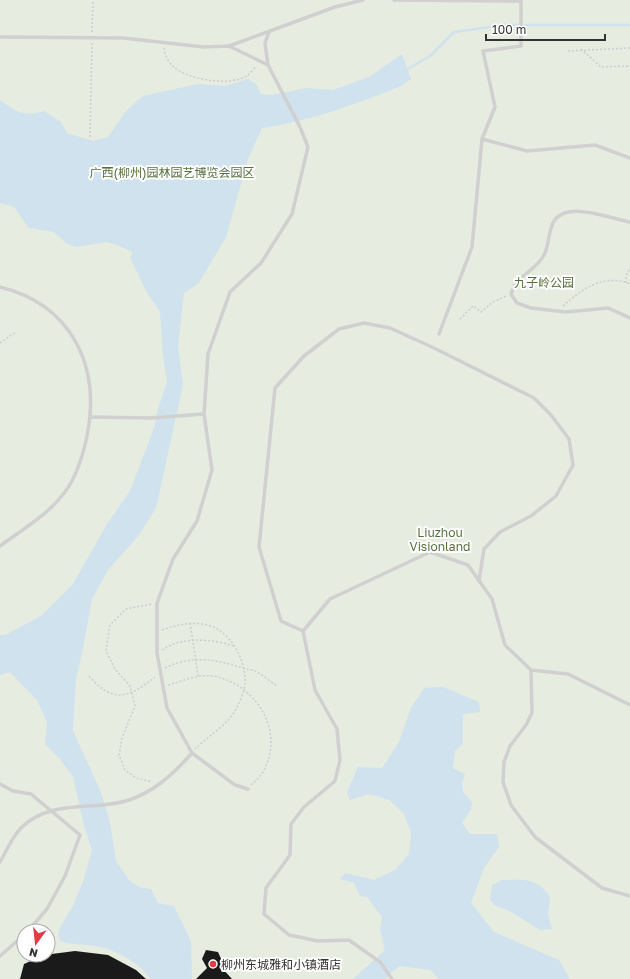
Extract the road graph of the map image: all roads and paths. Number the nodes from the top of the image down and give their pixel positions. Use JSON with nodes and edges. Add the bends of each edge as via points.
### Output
{"nodes":[{"id":1,"x":93,"y":0,"type":"edge"},
{"id":2,"x":363,"y":0,"type":"edge"},
{"id":3,"x":394,"y":0,"type":"edge"},
{"id":4,"x":269,"y":32,"type":"junction"},
{"id":5,"x":0,"y":37,"type":"edge"},
{"id":6,"x":92,"y":38,"type":"junction"},
{"id":7,"x":163,"y":42,"type":"junction"},
{"id":8,"x":229,"y":46,"type":"junction"},
{"id":9,"x":630,"y":48,"type":"edge"},
{"id":10,"x":581,"y":49,"type":"junction"},
{"id":11,"x":568,"y":51,"type":"dead end"},
{"id":12,"x":260,"y":61,"type":"junction"},
{"id":13,"x":268,"y":65,"type":"junction"},
{"id":14,"x":630,"y":66,"type":"edge"},
{"id":15,"x":90,"y":137,"type":"dead end"},
{"id":16,"x":482,"y":139,"type":"junction"},
{"id":17,"x":630,"y":158,"type":"edge"},
{"id":18,"x":630,"y":222,"type":"edge"},
{"id":19,"x":630,"y":268,"type":"edge"},
{"id":20,"x":626,"y":283,"type":"junction"},
{"id":21,"x":630,"y":284,"type":"edge"},
{"id":22,"x":0,"y":286,"type":"edge"},
{"id":23,"x":511,"y":294,"type":"junction"},
{"id":24,"x":557,"y":311,"type":"junction"},
{"id":25,"x":630,"y":318,"type":"edge"},
{"id":26,"x":460,"y":319,"type":"dead end"},
{"id":27,"x":16,"y":332,"type":"dead end"},
{"id":28,"x":439,"y":334,"type":"dead end"},
{"id":29,"x":0,"y":343,"type":"edge"},
{"id":30,"x":204,"y":414,"type":"junction"},
{"id":31,"x":91,"y":417,"type":"junction"},
{"id":32,"x":0,"y":546,"type":"edge"},
{"id":33,"x":479,"y":581,"type":"junction"},
{"id":34,"x":157,"y":603,"type":"junction"},
{"id":35,"x":190,"y":623,"type":"junction"},
{"id":36,"x":304,"y":631,"type":"junction"},
{"id":37,"x":156,"y":632,"type":"junction"},
{"id":38,"x":194,"y":641,"type":"junction"},
{"id":39,"x":235,"y":646,"type":"junction"},
{"id":40,"x":157,"y":653,"type":"junction"},
{"id":41,"x":196,"y":658,"type":"junction"},
{"id":42,"x":243,"y":669,"type":"junction"},
{"id":43,"x":531,"y":670,"type":"junction"},
{"id":44,"x":160,"y":673,"type":"junction"},
{"id":45,"x":89,"y":676,"type":"dead end"},
{"id":46,"x":198,"y":676,"type":"junction"},
{"id":47,"x":277,"y":686,"type":"dead end"},
{"id":48,"x":163,"y":687,"type":"junction"},
{"id":49,"x":244,"y":688,"type":"junction"},
{"id":50,"x":132,"y":692,"type":"junction"},
{"id":51,"x":630,"y":705,"type":"edge"},
{"id":52,"x":192,"y":753,"type":"junction"},
{"id":53,"x":0,"y":784,"type":"edge"},
{"id":54,"x":161,"y":784,"type":"junction"},
{"id":55,"x":248,"y":789,"type":"joint"},
{"id":56,"x":51,"y":811,"type":"junction"},
{"id":57,"x":0,"y":862,"type":"edge"},
{"id":58,"x":630,"y":896,"type":"edge"},
{"id":59,"x":35,"y":923,"type":"edge"},
{"id":60,"x":16,"y":942,"type":"edge"},
{"id":61,"x":0,"y":956,"type":"edge"},
{"id":62,"x":392,"y":979,"type":"edge"}],
"edges":[{"from":1,"to":6,"type":"path"},
{"from":2,"to":4,"type":"lane","via":[[335,7]]},
{"from":3,"to":16,"type":"lane","via":[[520,0],[521,46],[483,51],[495,107]]},
{"from":4,"to":8,"type":"lane"},
{"from":4,"to":13,"type":"lane","via":[[265,43]]},
{"from":5,"to":6,"type":"lane"},
{"from":6,"to":7,"type":"lane"},
{"from":6,"to":15,"type":"path"},
{"from":7,"to":8,"type":"lane","via":[[204,47]]},
{"from":7,"to":12,"type":"path","via":[[164,52],[174,67],[189,75],[212,81],[232,80],[248,75]]},
{"from":8,"to":12,"type":"lane"},
{"from":9,"to":10,"type":"path"},
{"from":10,"to":11,"type":"path"},
{"from":10,"to":14,"type":"path","via":[[601,66]]},
{"from":12,"to":13,"type":"lane"},
{"from":13,"to":30,"type":"lane","via":[[308,147],[292,214],[261,263],[230,292],[208,354]]},
{"from":16,"to":17,"type":"lane","via":[[527,152],[595,145]]},
{"from":16,"to":28,"type":"lane","via":[[472,247]]},
{"from":18,"to":23,"type":"lane","via":[[598,212],[565,213],[553,222],[544,256],[530,272],[519,278]]},
{"from":19,"to":20,"type":"path"},
{"from":20,"to":21,"type":"path"},
{"from":20,"to":24,"type":"path","via":[[610,280],[592,284]]},
{"from":22,"to":31,"type":"lane","via":[[18,291],[41,304],[67,328],[85,362],[90,379]]},
{"from":23,"to":24,"type":"lane","via":[[517,303],[531,308]]},
{"from":23,"to":26,"type":"path","via":[[493,302],[481,312],[473,306]]},
{"from":24,"to":25,"type":"lane","via":[[608,308]]},
{"from":27,"to":29,"type":"path"},
{"from":30,"to":31,"type":"lane","via":[[150,418]]},
{"from":30,"to":34,"type":"lane","via":[[212,470],[197,521],[173,559]]},
{"from":31,"to":32,"type":"lane","via":[[78,470],[66,492],[48,512]]},
{"from":33,"to":36,"type":"lane","via":[[468,565],[430,552],[330,599]]},
{"from":33,"to":36,"type":"lane","via":[[484,549],[500,532],[531,516],[556,496],[574,465],[569,439],[551,414],[534,398],[432,347],[390,328],[364,322],[339,329],[304,356],[275,388],[259,547],[281,621]]},
{"from":33,"to":43,"type":"lane","via":[[492,599],[505,645]]},
{"from":34,"to":37,"type":"lane"},
{"from":34,"to":50,"type":"path","via":[[126,608],[110,625],[106,651],[115,669]]},
{"from":35,"to":37,"type":"path"},
{"from":35,"to":38,"type":"path"},
{"from":35,"to":39,"type":"path","via":[[209,625],[224,634]]},
{"from":36,"to":62,"type":"lane","via":[[315,690],[337,729],[340,760],[335,781],[304,808],[291,824],[290,855],[266,888],[264,914],[289,935],[318,941],[349,940],[380,962]]},
{"from":37,"to":40,"type":"lane"},
{"from":38,"to":39,"type":"path","via":[[218,641]]},
{"from":38,"to":40,"type":"path","via":[[181,642]]},
{"from":38,"to":41,"type":"path"},
{"from":39,"to":42,"type":"path"},
{"from":40,"to":44,"type":"lane"},
{"from":41,"to":42,"type":"path","via":[[230,663]]},
{"from":41,"to":44,"type":"path","via":[[177,662]]},
{"from":41,"to":46,"type":"path"},
{"from":42,"to":47,"type":"path","via":[[256,671]]},
{"from":42,"to":49,"type":"path"},
{"from":43,"to":51,"type":"lane","via":[[568,674]]},
{"from":43,"to":58,"type":"lane","via":[[532,713],[510,746],[504,762],[503,782],[511,805],[536,837],[602,888]]},
{"from":44,"to":48,"type":"lane"},
{"from":44,"to":50,"type":"path"},
{"from":45,"to":50,"type":"path","via":[[108,693],[123,696]]},
{"from":46,"to":48,"type":"path"},
{"from":46,"to":49,"type":"path","via":[[213,676]]},
{"from":48,"to":52,"type":"lane","via":[[167,708]]},
{"from":49,"to":52,"type":"path","via":[[231,717]]},
{"from":49,"to":55,"type":"path","via":[[263,711],[271,736],[270,753],[263,772]]},
{"from":50,"to":54,"type":"path","via":[[135,706],[122,738],[119,755],[125,770],[136,778]]},
{"from":52,"to":54,"type":"lane"},
{"from":52,"to":55,"type":"lane","via":[[235,785]]},
{"from":53,"to":56,"type":"lane","via":[[13,791],[31,794]]},
{"from":54,"to":56,"type":"lane","via":[[125,802]]},
{"from":56,"to":57,"type":"lane","via":[[20,828]]},
{"from":56,"to":59,"type":"lane","via":[[80,835],[65,876],[47,909]]},
{"from":60,"to":61,"type":"lane"}]}
